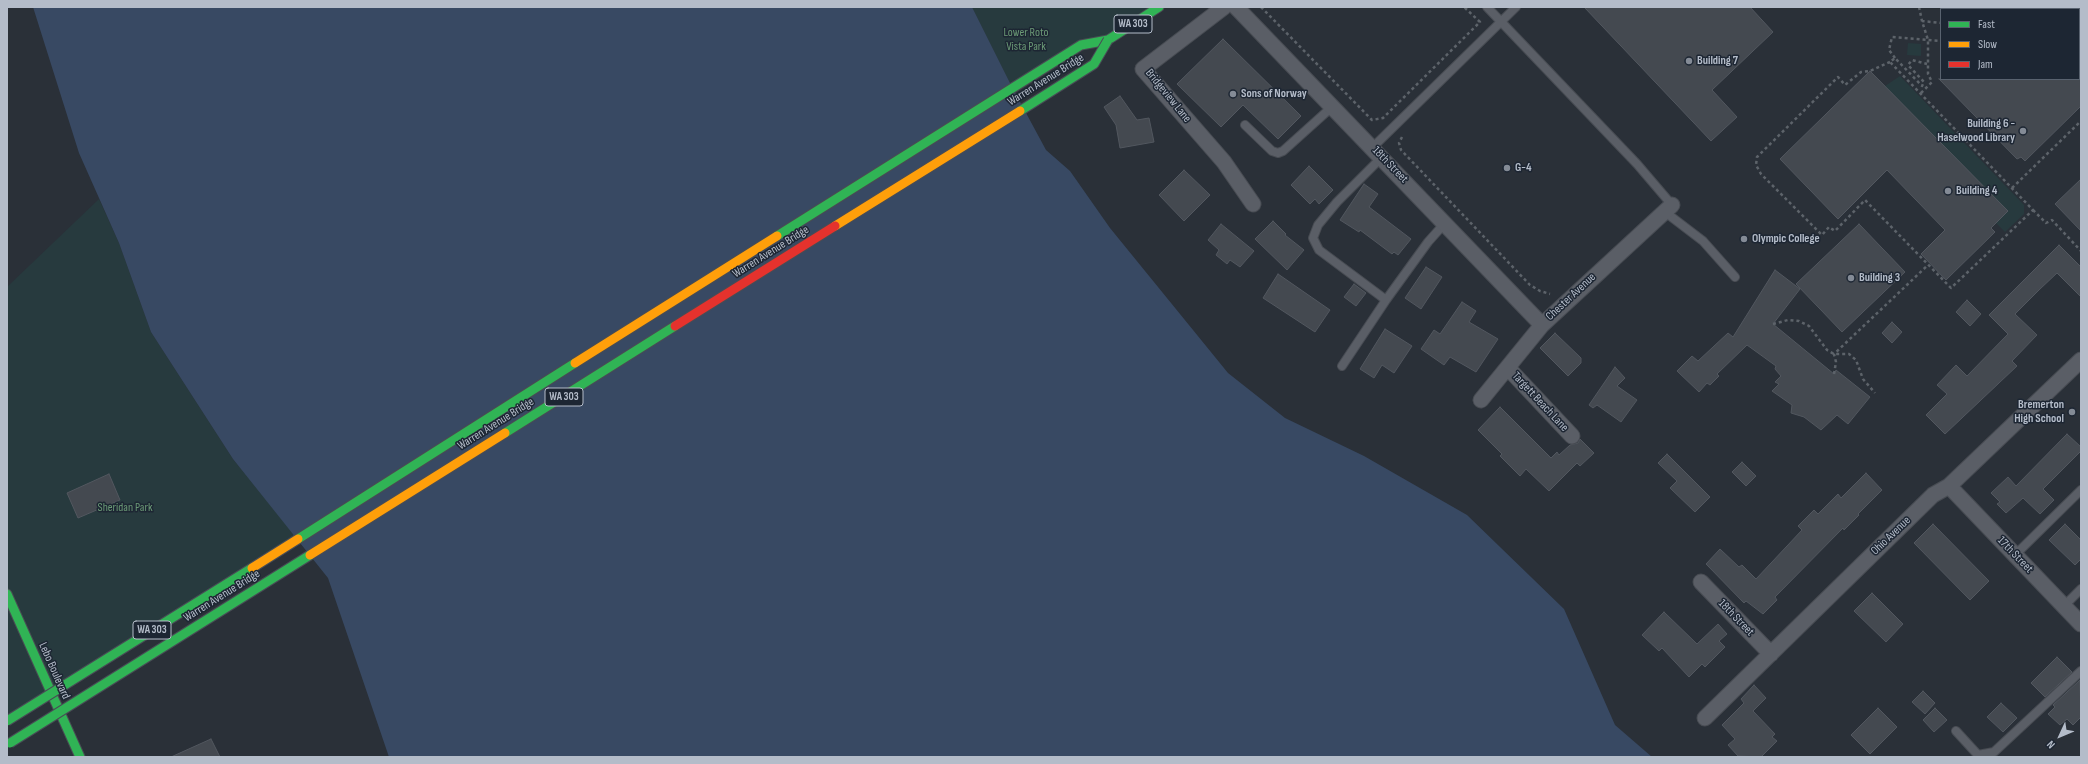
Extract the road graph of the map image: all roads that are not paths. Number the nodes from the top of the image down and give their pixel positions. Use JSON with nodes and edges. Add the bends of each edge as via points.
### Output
{"nodes":[{"id":1,"x":1159,"y":7,"type":"edge"},
{"id":2,"x":1224,"y":7,"type":"edge"},
{"id":3,"x":1236,"y":7,"type":"edge"},
{"id":4,"x":1487,"y":7,"type":"edge"},
{"id":5,"x":1516,"y":7,"type":"edge"},
{"id":6,"x":1501,"y":22,"type":"junction"},
{"id":7,"x":1108,"y":40,"type":"junction"},
{"id":8,"x":1333,"y":106,"type":"junction"},
{"id":9,"x":1245,"y":125,"type":"dead end"},
{"id":10,"x":1377,"y":152,"type":"junction"},
{"id":11,"x":1253,"y":204,"type":"dead end"},
{"id":12,"x":1669,"y":208,"type":"junction"},
{"id":13,"x":1445,"y":223,"type":"junction"},
{"id":14,"x":1735,"y":277,"type":"dead end"},
{"id":15,"x":1386,"y":300,"type":"junction"},
{"id":16,"x":1542,"y":324,"type":"junction"},
{"id":17,"x":2081,"y":360,"type":"edge"},
{"id":18,"x":1342,"y":366,"type":"dead end"},
{"id":19,"x":1508,"y":368,"type":"junction"},
{"id":20,"x":1481,"y":400,"type":"dead end"},
{"id":21,"x":1572,"y":436,"type":"dead end"},
{"id":22,"x":1950,"y":486,"type":"junction"},
{"id":23,"x":2081,"y":490,"type":"edge"},
{"id":24,"x":2015,"y":555,"type":"junction"},
{"id":25,"x":1701,"y":582,"type":"dead end"},
{"id":26,"x":2081,"y":589,"type":"edge"},
{"id":27,"x":7,"y":594,"type":"edge"},
{"id":28,"x":2064,"y":606,"type":"junction"},
{"id":29,"x":2081,"y":624,"type":"edge"},
{"id":30,"x":1771,"y":654,"type":"junction"},
{"id":31,"x":2081,"y":671,"type":"edge"},
{"id":32,"x":1705,"y":718,"type":"dead end"},
{"id":33,"x":7,"y":721,"type":"edge"},
{"id":34,"x":1956,"y":731,"type":"dead end"},
{"id":35,"x":8,"y":744,"type":"edge"},
{"id":36,"x":80,"y":757,"type":"edge"}],
"edges":[{"from":1,"to":7,"type":"main road","number":"WA 303"},
{"from":2,"to":11,"type":"street","name":"Bridgeview Lane","via":[[1143,69],[1224,162]]},
{"from":3,"to":8,"type":"street","name":"18th Street"},
{"from":4,"to":6,"type":"lane"},
{"from":5,"to":6,"type":"lane"},
{"from":6,"to":10,"type":"lane"},
{"from":6,"to":12,"type":"lane","via":[[1637,164]]},
{"from":7,"to":33,"type":"main road","name":"Warren Avenue Bridge","number":"WA 303","bridge":true,"via":[[1081,45]]},
{"from":7,"to":35,"type":"main road","name":"Warren Avenue Bridge","number":"WA 303","bridge":true,"via":[[1094,64]]},
{"from":8,"to":9,"type":"lane","via":[[1278,153],[1272,152]]},
{"from":8,"to":10,"type":"street","name":"18th Street"},
{"from":10,"to":13,"type":"street","name":"18th Street"},
{"from":10,"to":15,"type":"lane","via":[[1318,224],[1313,238],[1319,250]]},
{"from":12,"to":14,"type":"lane"},
{"from":12,"to":16,"type":"street","name":"Chester Avenue"},
{"from":13,"to":15,"type":"lane"},
{"from":13,"to":16,"type":"street","name":"18th Street"},
{"from":15,"to":18,"type":"lane"},
{"from":16,"to":19,"type":"street","name":"Chester Avenue"},
{"from":17,"to":22,"type":"street","name":"Ohio Avenue"},
{"from":19,"to":20,"type":"street","name":"Chester Avenue"},
{"from":19,"to":21,"type":"street","name":"Targett Beach Lane"},
{"from":22,"to":24,"type":"street","name":"17th Street"},
{"from":22,"to":30,"type":"street","name":"Ohio Avenue","via":[[1933,495]]},
{"from":23,"to":24,"type":"lane"},
{"from":24,"to":28,"type":"street","name":"17th Street"},
{"from":25,"to":30,"type":"street","name":"18th Street"},
{"from":26,"to":28,"type":"lane"},
{"from":27,"to":36,"type":"main road","name":"Lebo Boulevard"},
{"from":28,"to":29,"type":"street","name":"17th Street"},
{"from":30,"to":32,"type":"street","name":"Ohio Avenue"},
{"from":31,"to":34,"type":"lane","via":[[1994,752],[1978,755]]}]}
